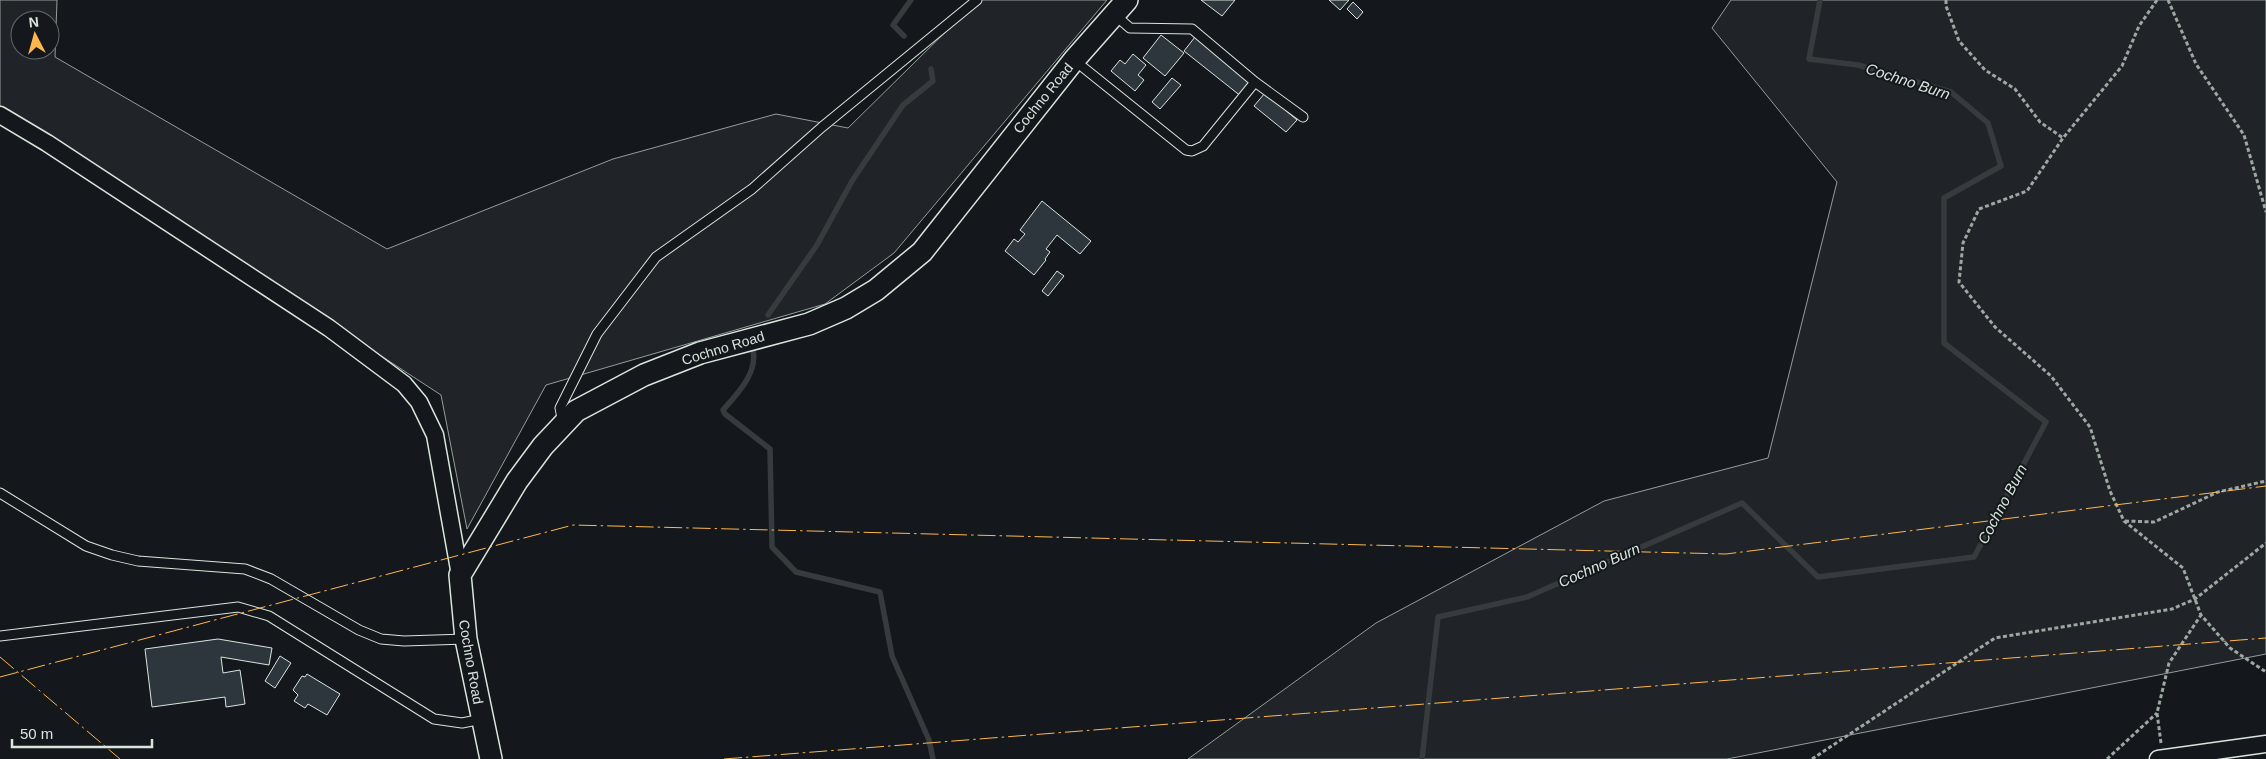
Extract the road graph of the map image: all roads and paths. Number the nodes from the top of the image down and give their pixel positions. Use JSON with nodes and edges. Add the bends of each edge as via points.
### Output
{"nodes":[{"id":1,"x":977,"y":0,"type":"edge"},
{"id":2,"x":1946,"y":0,"type":"edge"},
{"id":3,"x":2156,"y":0,"type":"edge"},
{"id":4,"x":2168,"y":0,"type":"edge"},
{"id":5,"x":1121,"y":8,"type":"edge"},
{"id":6,"x":1074,"y":60,"type":"junction"},
{"id":7,"x":1255,"y":82,"type":"junction"},
{"id":8,"x":0,"y":115,"type":"edge"},
{"id":9,"x":1303,"y":118,"type":"dead end"},
{"id":10,"x":2063,"y":138,"type":"junction"},
{"id":11,"x":2266,"y":212,"type":"edge"},
{"id":12,"x":563,"y":423,"type":"junction"},
{"id":13,"x":2266,"y":481,"type":"edge"},
{"id":14,"x":0,"y":493,"type":"edge"},
{"id":15,"x":2124,"y":521,"type":"junction"},
{"id":16,"x":2266,"y":543,"type":"edge"},
{"id":17,"x":460,"y":575,"type":"junction"},
{"id":18,"x":2195,"y":599,"type":"junction"},
{"id":19,"x":2201,"y":615,"type":"junction"},
{"id":20,"x":0,"y":636,"type":"edge"},
{"id":21,"x":466,"y":639,"type":"junction"},
{"id":22,"x":2266,"y":672,"type":"edge"},
{"id":23,"x":2156,"y":713,"type":"junction"},
{"id":24,"x":482,"y":719,"type":"junction"},
{"id":25,"x":2266,"y":744,"type":"edge"},
{"id":26,"x":2168,"y":758,"type":"edge"},
{"id":27,"x":491,"y":759,"type":"edge"},
{"id":28,"x":1812,"y":759,"type":"edge"},
{"id":29,"x":2107,"y":759,"type":"edge"}],
"edges":[{"from":1,"to":12,"type":"lane","via":[[752,189],[656,257],[597,334],[560,408]]},
{"from":2,"to":10,"type":"path","via":[[1959,41],[1986,70],[2015,90],[2040,122]]},
{"from":3,"to":10,"type":"path","via":[[2139,26],[2122,66]]},
{"from":4,"to":11,"type":"path","via":[[2196,64],[2244,135]]},
{"from":5,"to":6,"type":"street","name":"Cochno Road"},
{"from":5,"to":7,"type":"lane","via":[[1130,28],[1192,29]]},
{"from":6,"to":7,"type":"lane","via":[[1182,147],[1192,151],[1203,146]]},
{"from":6,"to":12,"type":"street","name":"Cochno Road","via":[[922,252],[876,290],[809,324],[700,353],[644,375],[604,394]]},
{"from":7,"to":9,"type":"lane"},
{"from":8,"to":17,"type":"street","via":[[329,328],[404,384],[420,402],[434,435]]},
{"from":10,"to":15,"type":"path","via":[[2027,191],[1980,209],[1963,243],[1959,282],[1995,327],[2051,376],[2090,427],[2110,491]]},
{"from":12,"to":17,"type":"street","name":"Cochno Road","via":[[517,481]]},
{"from":13,"to":15,"type":"path","via":[[2218,492],[2154,522]]},
{"from":14,"to":21,"type":"lane","via":[[86,546],[112,555],[138,561],[245,569],[271,579],[359,630],[381,638],[404,641]]},
{"from":15,"to":18,"type":"path","via":[[2183,568]]},
{"from":16,"to":18,"type":"path"},
{"from":17,"to":21,"type":"street","name":"Cochno Road"},
{"from":18,"to":19,"type":"path"},
{"from":18,"to":28,"type":"path","via":[[2172,609],[1994,638]]},
{"from":19,"to":22,"type":"path","via":[[2230,648]]},
{"from":19,"to":23,"type":"path","via":[[2169,663]]},
{"from":20,"to":24,"type":"lane","via":[[238,607],[269,616],[434,719],[462,723]]},
{"from":21,"to":24,"type":"street","name":"Cochno Road"},
{"from":23,"to":26,"type":"path"},
{"from":23,"to":29,"type":"path"},
{"from":24,"to":27,"type":"street","name":"Cochno Road"},
{"from":25,"to":26,"type":"street"}]}
